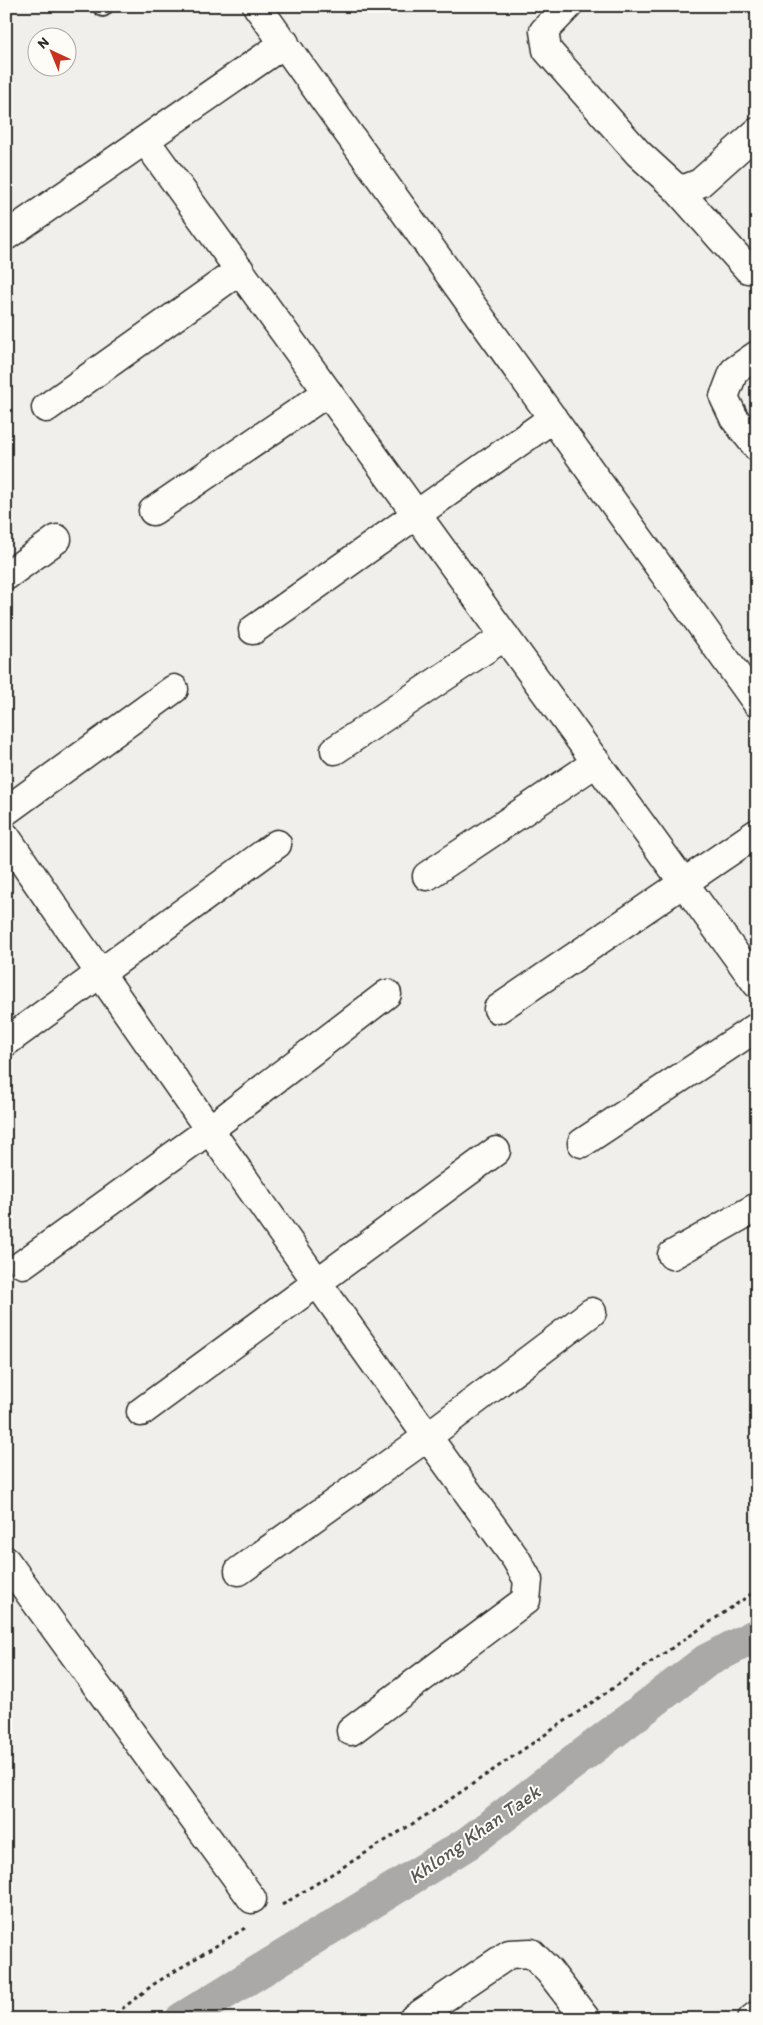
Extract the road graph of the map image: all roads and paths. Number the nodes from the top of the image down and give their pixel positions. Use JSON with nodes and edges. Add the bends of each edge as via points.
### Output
{"nodes":[{"id":1,"x":257,"y":6,"type":"edge"},
{"id":2,"x":568,"y":6,"type":"edge"},
{"id":3,"x":284,"y":43,"type":"junction"},
{"id":4,"x":757,"y":132,"type":"edge"},
{"id":5,"x":145,"y":140,"type":"junction"},
{"id":6,"x":675,"y":187,"type":"junction"},
{"id":7,"x":6,"y":236,"type":"edge"},
{"id":8,"x":757,"y":262,"type":"edge"},
{"id":9,"x":240,"y":270,"type":"junction"},
{"id":10,"x":757,"y":356,"type":"edge"},
{"id":11,"x":328,"y":392,"type":"junction"},
{"id":12,"x":46,"y":408,"type":"dead end"},
{"id":13,"x":554,"y":418,"type":"junction"},
{"id":14,"x":757,"y":448,"type":"edge"},
{"id":15,"x":153,"y":511,"type":"dead end"},
{"id":16,"x":417,"y":515,"type":"junction"},
{"id":17,"x":56,"y":539,"type":"dead end"},
{"id":18,"x":6,"y":576,"type":"edge"},
{"id":19,"x":253,"y":630,"type":"dead end"},
{"id":20,"x":505,"y":636,"type":"junction"},
{"id":21,"x":174,"y":689,"type":"dead end"},
{"id":22,"x":757,"y":703,"type":"edge"},
{"id":23,"x":335,"y":750,"type":"dead end"},
{"id":24,"x":596,"y":762,"type":"junction"},
{"id":25,"x":6,"y":812,"type":"edge"},
{"id":26,"x":757,"y":833,"type":"edge"},
{"id":27,"x":6,"y":837,"type":"edge"},
{"id":28,"x":277,"y":844,"type":"dead end"},
{"id":29,"x":427,"y":876,"type":"dead end"},
{"id":30,"x":684,"y":883,"type":"junction"},
{"id":31,"x":100,"y":974,"type":"junction"},
{"id":32,"x":757,"y":984,"type":"edge"},
{"id":33,"x":387,"y":994,"type":"dead end"},
{"id":34,"x":498,"y":1008,"type":"dead end"},
{"id":35,"x":757,"y":1027,"type":"edge"},
{"id":36,"x":6,"y":1042,"type":"edge"},
{"id":37,"x":209,"y":1130,"type":"junction"},
{"id":38,"x":582,"y":1143,"type":"dead end"},
{"id":39,"x":496,"y":1151,"type":"dead end"},
{"id":40,"x":757,"y":1207,"type":"edge"},
{"id":41,"x":672,"y":1255,"type":"dead end"},
{"id":42,"x":23,"y":1264,"type":"dead end"},
{"id":43,"x":317,"y":1282,"type":"junction"},
{"id":44,"x":592,"y":1312,"type":"dead end"},
{"id":45,"x":141,"y":1412,"type":"dead end"},
{"id":46,"x":427,"y":1437,"type":"junction"},
{"id":47,"x":6,"y":1561,"type":"edge"},
{"id":48,"x":239,"y":1571,"type":"dead end"},
{"id":49,"x":757,"y":1590,"type":"edge"},
{"id":50,"x":351,"y":1731,"type":"dead end"},
{"id":51,"x":252,"y":1899,"type":"dead end"},
{"id":52,"x":281,"y":1905,"type":"dead end"},
{"id":53,"x":247,"y":1926,"type":"dead end"},
{"id":54,"x":757,"y":2015,"type":"edge"},
{"id":55,"x":109,"y":2019,"type":"edge"},
{"id":56,"x":413,"y":2019,"type":"edge"},
{"id":57,"x":586,"y":2019,"type":"edge"},
{"id":58,"x":752,"y":2019,"type":"edge"}],
"edges":[{"from":1,"to":3,"type":"street"},
{"from":2,"to":6,"type":"street","via":[[544,31],[547,50],[638,153]]},
{"from":3,"to":5,"type":"street"},
{"from":3,"to":13,"type":"street"},
{"from":4,"to":6,"type":"street","via":[[700,184],[685,189]]},
{"from":5,"to":7,"type":"street"},
{"from":5,"to":9,"type":"street"},
{"from":6,"to":8,"type":"street","via":[[748,269]]},
{"from":9,"to":11,"type":"street"},
{"from":9,"to":12,"type":"street"},
{"from":10,"to":14,"type":"street","via":[[734,371],[724,397],[734,418]]},
{"from":11,"to":15,"type":"street"},
{"from":11,"to":16,"type":"street"},
{"from":13,"to":16,"type":"street"},
{"from":13,"to":22,"type":"street"},
{"from":16,"to":19,"type":"street"},
{"from":16,"to":20,"type":"street"},
{"from":17,"to":18,"type":"street"},
{"from":20,"to":23,"type":"street"},
{"from":20,"to":24,"type":"street"},
{"from":21,"to":25,"type":"street"},
{"from":24,"to":29,"type":"street"},
{"from":24,"to":30,"type":"street"},
{"from":26,"to":30,"type":"street"},
{"from":27,"to":31,"type":"street"},
{"from":28,"to":31,"type":"street"},
{"from":30,"to":32,"type":"street"},
{"from":30,"to":34,"type":"street"},
{"from":31,"to":36,"type":"street"},
{"from":31,"to":37,"type":"street"},
{"from":33,"to":37,"type":"street"},
{"from":35,"to":38,"type":"street"},
{"from":37,"to":42,"type":"street"},
{"from":37,"to":43,"type":"street"},
{"from":39,"to":43,"type":"street"},
{"from":40,"to":41,"type":"street"},
{"from":43,"to":45,"type":"street"},
{"from":43,"to":46,"type":"street"},
{"from":44,"to":46,"type":"street"},
{"from":46,"to":48,"type":"street"},
{"from":46,"to":50,"type":"street","via":[[516,1559],[528,1580],[526,1600]]},
{"from":47,"to":51,"type":"street"},
{"from":49,"to":52,"type":"path","via":[[433,1811]]},
{"from":53,"to":55,"type":"path","via":[[154,1984]]},
{"from":54,"to":58,"type":"street"},
{"from":56,"to":57,"type":"street","via":[[509,1954],[531,1953]]}]}
